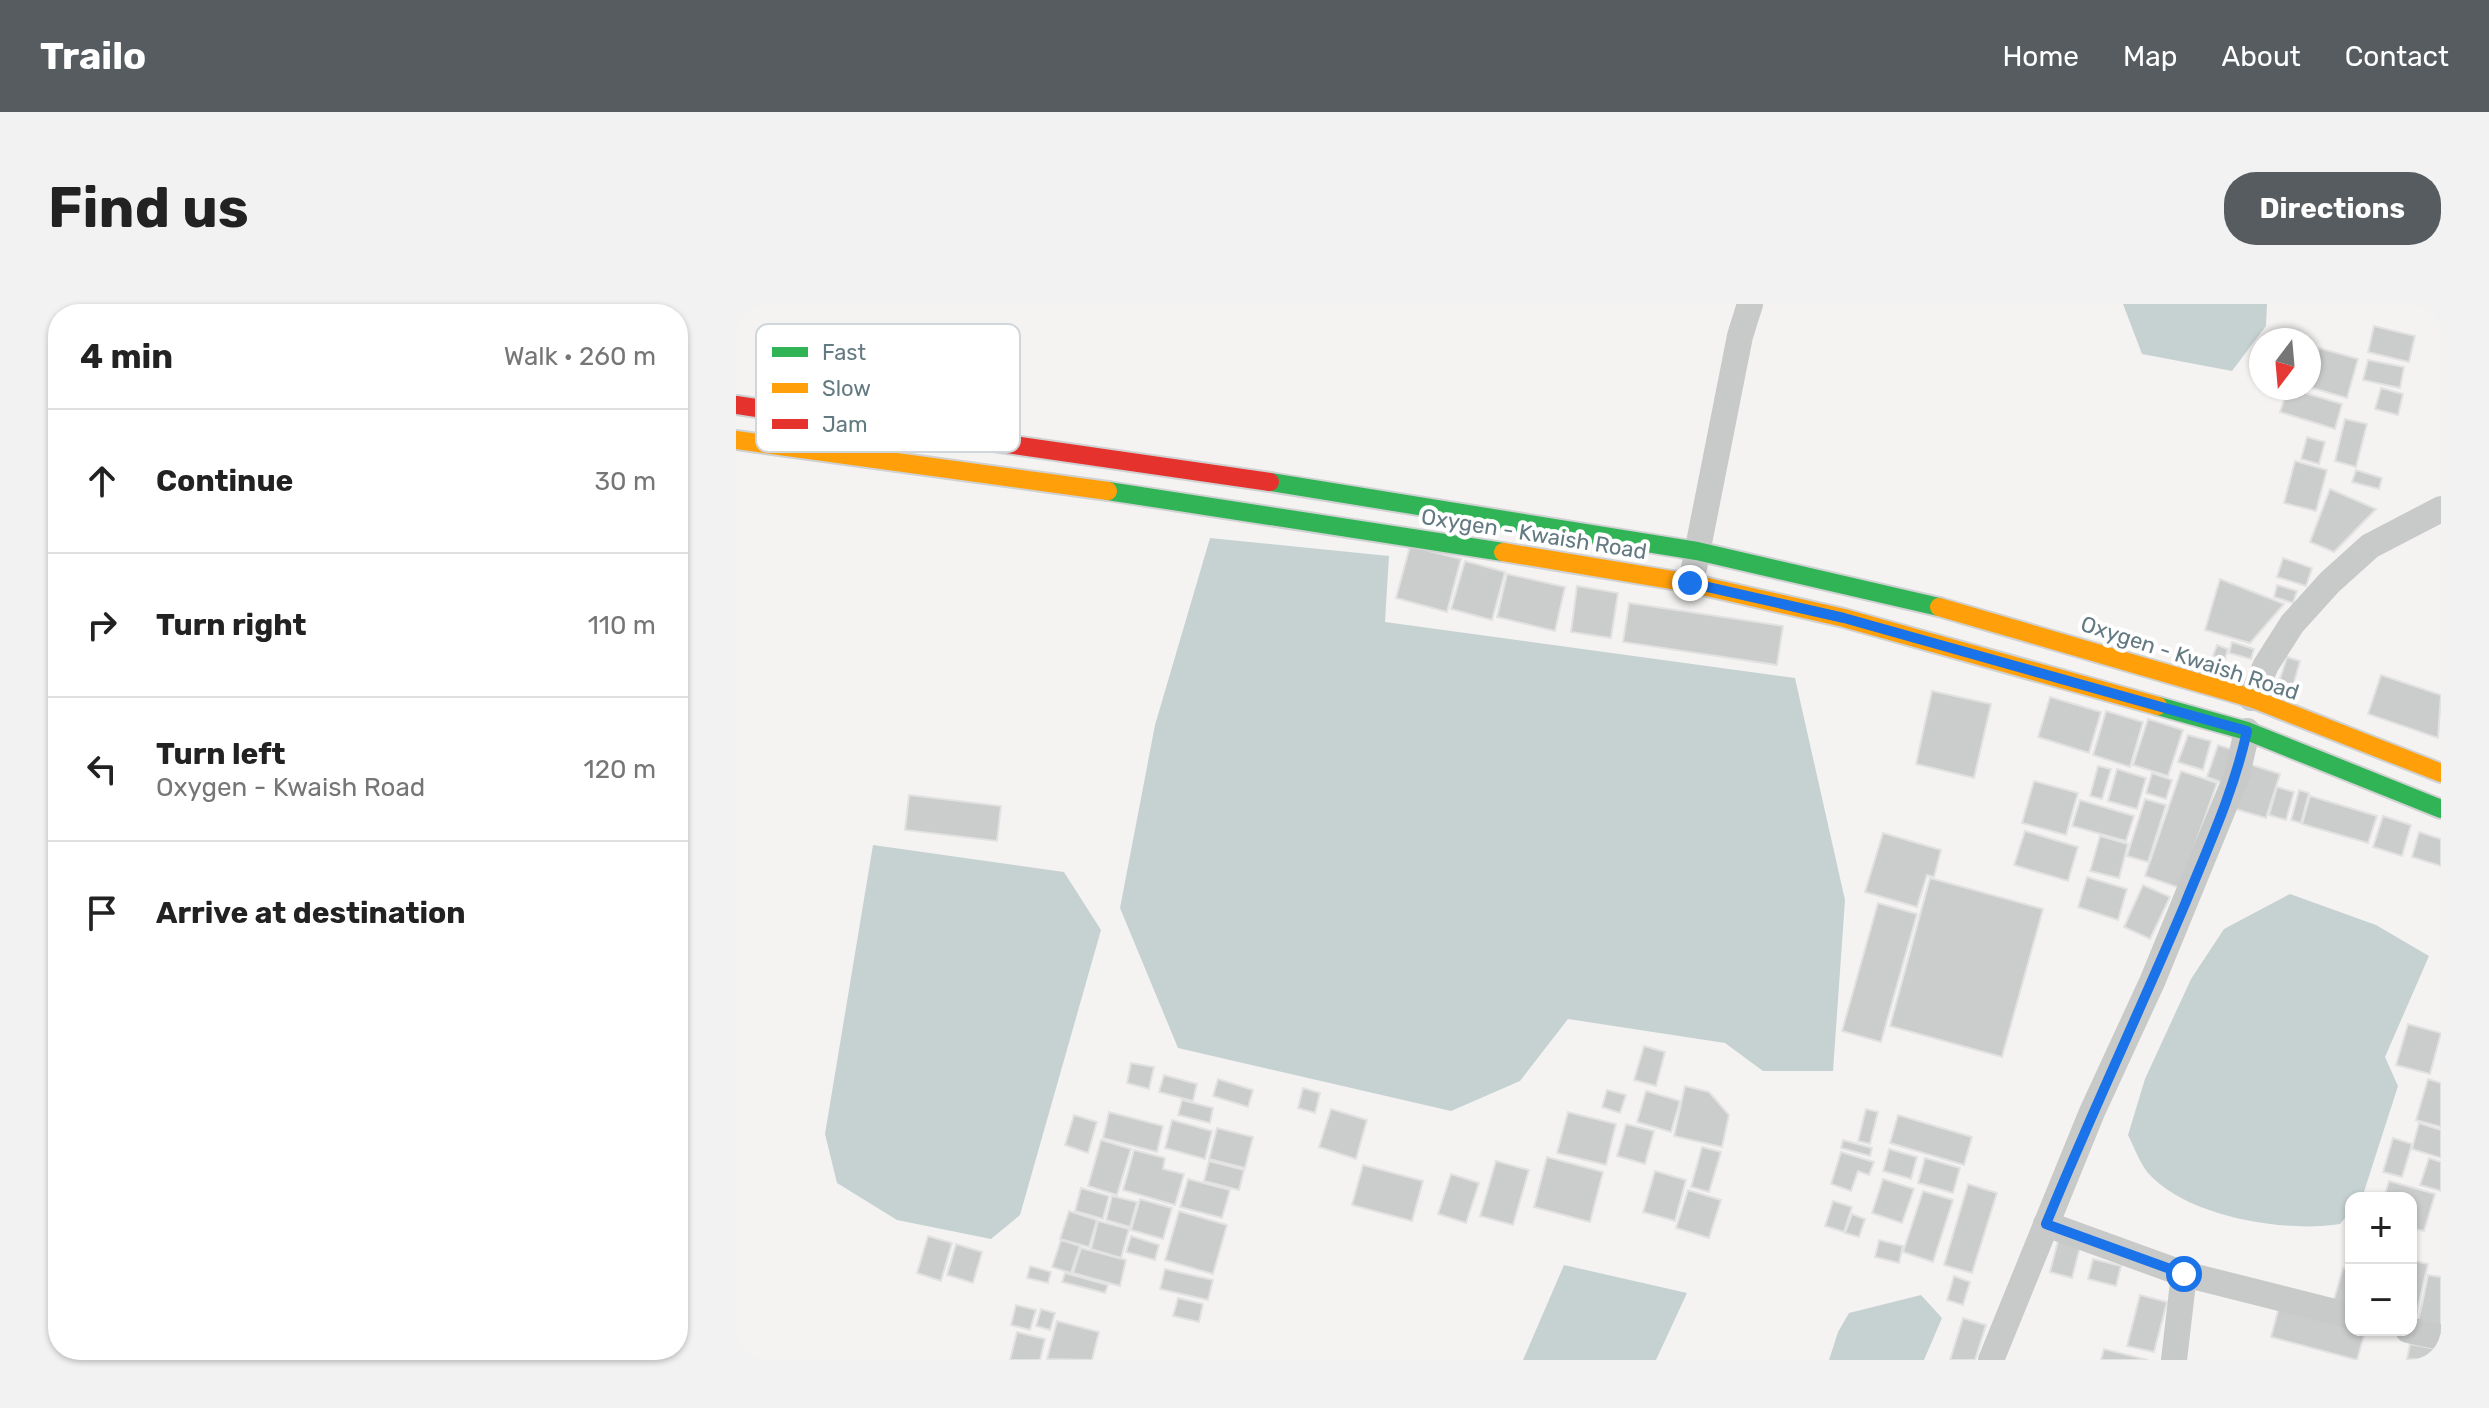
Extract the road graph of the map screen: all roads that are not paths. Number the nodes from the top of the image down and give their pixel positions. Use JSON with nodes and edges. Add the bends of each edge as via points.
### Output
{"nodes":[{"id":1,"x":1750,"y":304,"type":"edge"},
{"id":2,"x":736,"y":405,"type":"edge"},
{"id":3,"x":756,"y":408,"type":"edge"},
{"id":4,"x":736,"y":440,"type":"edge"},
{"id":5,"x":756,"y":443,"type":"edge"},
{"id":6,"x":1020,"y":446,"type":"edge"},
{"id":7,"x":823,"y":452,"type":"edge"},
{"id":8,"x":2441,"y":509,"type":"edge"},
{"id":9,"x":1697,"y":551,"type":"junction"},
{"id":10,"x":1690,"y":583,"type":"junction"},
{"id":11,"x":2251,"y":698,"type":"junction"},
{"id":12,"x":2247,"y":731,"type":"junction"},
{"id":13,"x":2441,"y":773,"type":"edge"},
{"id":14,"x":2441,"y":809,"type":"edge"},
{"id":15,"x":2046,"y":1224,"type":"junction"},
{"id":16,"x":2184,"y":1274,"type":"junction"},
{"id":17,"x":2345,"y":1314,"type":"edge"},
{"id":18,"x":2417,"y":1332,"type":"edge"},
{"id":19,"x":2441,"y":1337,"type":"edge"},
{"id":20,"x":1991,"y":1360,"type":"edge"},
{"id":21,"x":2174,"y":1360,"type":"edge"}],
"edges":[{"from":1,"to":9,"type":"street"},
{"from":2,"to":3,"type":"main road","name":"Oxygen - Kwaish Road"},
{"from":4,"to":5,"type":"main road","name":"Oxygen - Kwaish Road"},
{"from":6,"to":9,"type":"main road","name":"Oxygen - Kwaish Road"},
{"from":7,"to":10,"type":"main road","name":"Oxygen - Kwaish Road","via":[[1237,509]]},
{"from":8,"to":11,"type":"street","via":[[2370,546],[2330,582],[2292,624]]},
{"from":9,"to":10,"type":"street"},
{"from":9,"to":11,"type":"main road","name":"Oxygen - Kwaish Road","via":[[1952,610]]},
{"from":10,"to":12,"type":"main road","name":"Oxygen - Kwaish Road","via":[[1844,618]]},
{"from":11,"to":13,"type":"main road","name":"Oxygen - Kwaish Road"},
{"from":12,"to":14,"type":"main road","name":"Oxygen - Kwaish Road"},
{"from":12,"to":15,"type":"street","via":[[2214,834]]},
{"from":15,"to":16,"type":"street"},
{"from":15,"to":20,"type":"street"},
{"from":16,"to":17,"type":"street"},
{"from":16,"to":21,"type":"street"},
{"from":18,"to":19,"type":"street"}]}
